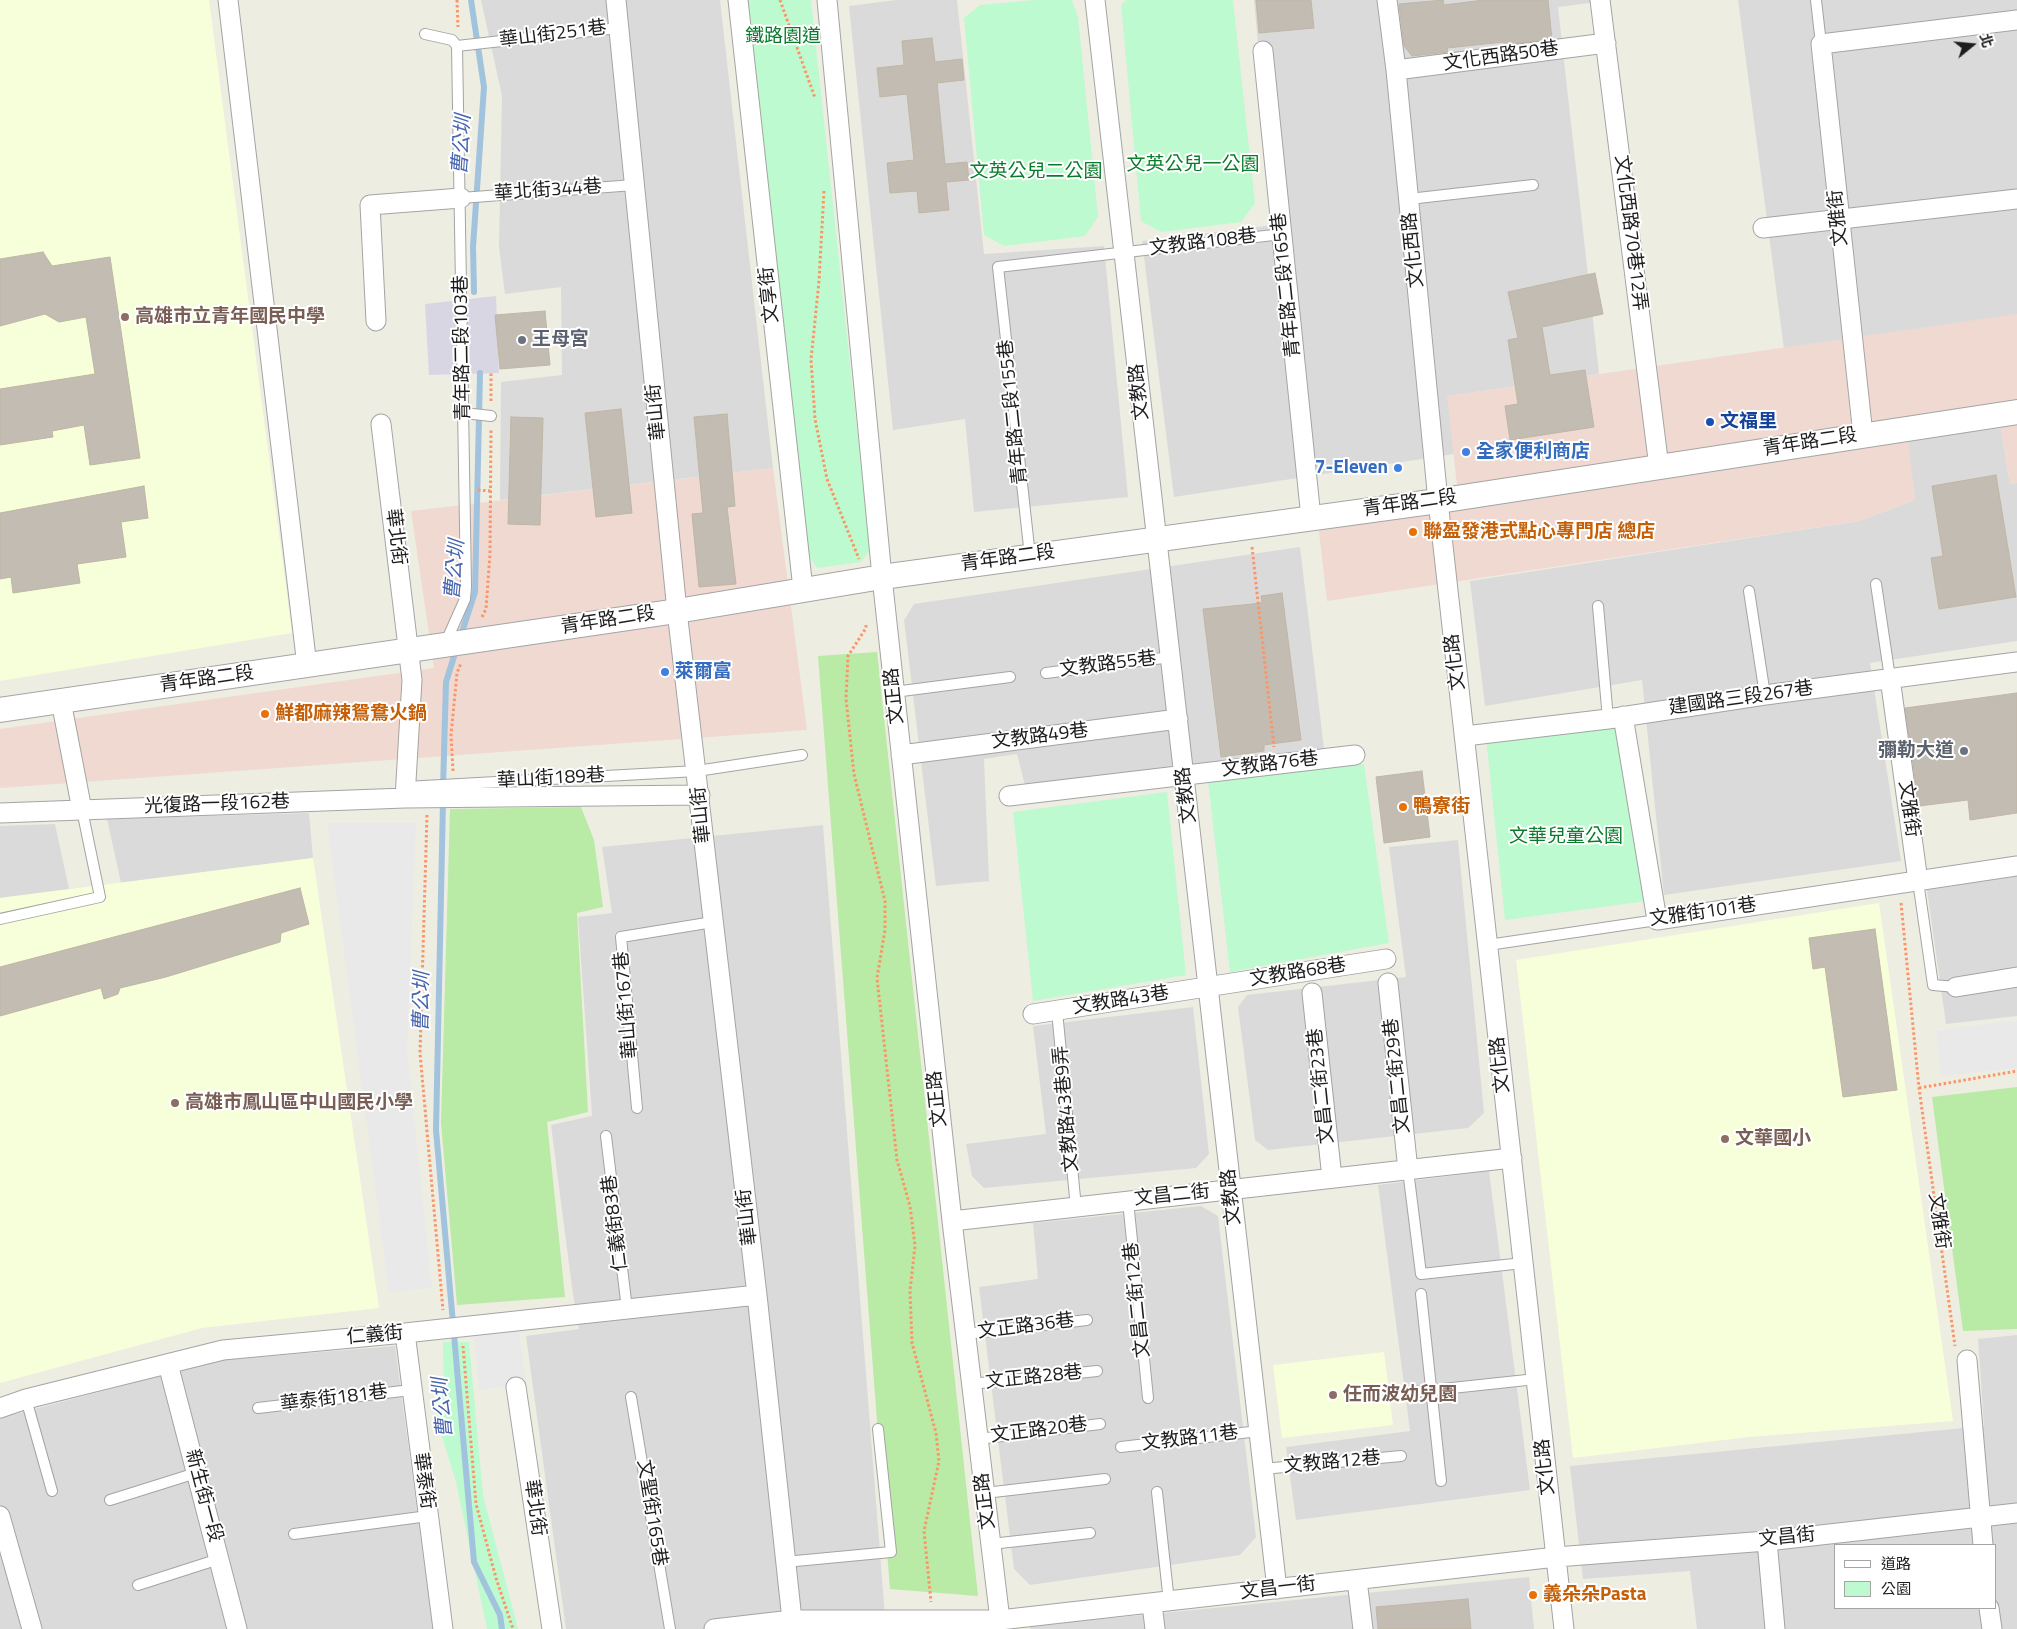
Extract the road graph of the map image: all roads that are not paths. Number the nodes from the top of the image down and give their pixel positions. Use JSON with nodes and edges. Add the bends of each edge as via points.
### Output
{"nodes":[{"id":1,"x":228,"y":0,"type":"edge"},
{"id":2,"x":616,"y":0,"type":"edge"},
{"id":3,"x":738,"y":0,"type":"edge"},
{"id":4,"x":827,"y":0,"type":"edge"},
{"id":5,"x":1095,"y":0,"type":"edge"},
{"id":6,"x":1387,"y":0,"type":"edge"},
{"id":7,"x":1600,"y":0,"type":"edge"},
{"id":8,"x":1816,"y":0,"type":"edge"},
{"id":9,"x":2017,"y":20,"type":"edge"},
{"id":10,"x":618,"y":28,"type":"junction"},
{"id":11,"x":425,"y":34,"type":"dead end"},
{"id":12,"x":1606,"y":43,"type":"junction"},
{"id":13,"x":1821,"y":44,"type":"junction"},
{"id":14,"x":462,"y":45,"type":"junction"},
{"id":15,"x":1264,"y":51,"type":"dead end"},
{"id":16,"x":1396,"y":70,"type":"junction"},
{"id":17,"x":634,"y":184,"type":"junction"},
{"id":18,"x":1533,"y":185,"type":"dead end"},
{"id":19,"x":463,"y":198,"type":"junction"},
{"id":20,"x":2017,"y":198,"type":"edge"},
{"id":21,"x":1409,"y":199,"type":"junction"},
{"id":22,"x":1840,"y":219,"type":"junction"},
{"id":23,"x":1763,"y":228,"type":"dead end"},
{"id":24,"x":1282,"y":234,"type":"junction"},
{"id":25,"x":1124,"y":252,"type":"junction"},
{"id":26,"x":998,"y":267,"type":"joint"},
{"id":27,"x":376,"y":321,"type":"dead end"},
{"id":28,"x":2017,"y":412,"type":"edge"},
{"id":29,"x":464,"y":413,"type":"junction"},
{"id":30,"x":491,"y":416,"type":"road end"},
{"id":31,"x":381,"y":424,"type":"dead end"},
{"id":32,"x":1862,"y":435,"type":"junction"},
{"id":33,"x":1659,"y":467,"type":"junction"},
{"id":34,"x":1438,"y":501,"type":"junction"},
{"id":35,"x":1311,"y":518,"type":"junction"},
{"id":36,"x":1156,"y":539,"type":"junction"},
{"id":37,"x":1030,"y":556,"type":"junction"},
{"id":38,"x":882,"y":577,"type":"junction"},
{"id":39,"x":1876,"y":584,"type":"dead end"},
{"id":40,"x":803,"y":589,"type":"junction"},
{"id":41,"x":1749,"y":591,"type":"dead end"},
{"id":42,"x":1598,"y":606,"type":"dead end"},
{"id":43,"x":677,"y":611,"type":"junction"},
{"id":44,"x":456,"y":644,"type":"junction"},
{"id":45,"x":410,"y":651,"type":"junction"},
{"id":46,"x":1171,"y":657,"type":"junction"},
{"id":47,"x":2017,"y":662,"type":"edge"},
{"id":48,"x":307,"y":666,"type":"junction"},
{"id":49,"x":1046,"y":673,"type":"dead end"},
{"id":50,"x":1010,"y":677,"type":"dead end"},
{"id":51,"x":1890,"y":678,"type":"junction"},
{"id":52,"x":894,"y":692,"type":"junction"},
{"id":53,"x":1765,"y":695,"type":"junction"},
{"id":54,"x":61,"y":701,"type":"junction"},
{"id":55,"x":0,"y":710,"type":"edge"},
{"id":56,"x":1616,"y":717,"type":"junction"},
{"id":57,"x":1178,"y":719,"type":"junction"},
{"id":58,"x":1465,"y":736,"type":"junction"},
{"id":59,"x":802,"y":755,"type":"dead end"},
{"id":60,"x":901,"y":755,"type":"junction"},
{"id":61,"x":1355,"y":755,"type":"dead end"},
{"id":62,"x":696,"y":771,"type":"junction"},
{"id":63,"x":1185,"y":775,"type":"junction"},
{"id":64,"x":453,"y":789,"type":"junction"},
{"id":65,"x":405,"y":792,"type":"junction"},
{"id":66,"x":700,"y":795,"type":"junction"},
{"id":67,"x":1009,"y":796,"type":"dead end"},
{"id":68,"x":82,"y":810,"type":"junction"},
{"id":69,"x":0,"y":813,"type":"edge"},
{"id":70,"x":2017,"y":866,"type":"edge"},
{"id":71,"x":1918,"y":881,"type":"junction"},
{"id":72,"x":0,"y":919,"type":"edge"},
{"id":73,"x":1657,"y":920,"type":"junction"},
{"id":74,"x":714,"y":922,"type":"junction"},
{"id":75,"x":1488,"y":944,"type":"junction"},
{"id":76,"x":1386,"y":959,"type":"dead end"},
{"id":77,"x":2017,"y":977,"type":"edge"},
{"id":78,"x":1388,"y":983,"type":"dead end"},
{"id":79,"x":1209,"y":987,"type":"junction"},
{"id":80,"x":1956,"y":987,"type":"joint"},
{"id":81,"x":1312,"y":993,"type":"dead end"},
{"id":82,"x":1057,"y":1011,"type":"junction"},
{"id":83,"x":1033,"y":1014,"type":"dead end"},
{"id":84,"x":636,"y":1108,"type":"dead end"},
{"id":85,"x":606,"y":1136,"type":"dead end"},
{"id":86,"x":1512,"y":1158,"type":"junction"},
{"id":87,"x":1408,"y":1170,"type":"junction"},
{"id":88,"x":1332,"y":1178,"type":"junction"},
{"id":89,"x":1232,"y":1190,"type":"junction"},
{"id":90,"x":1128,"y":1201,"type":"junction"},
{"id":91,"x":1076,"y":1208,"type":"junction"},
{"id":92,"x":952,"y":1222,"type":"junction"},
{"id":93,"x":1523,"y":1263,"type":"junction"},
{"id":94,"x":1421,"y":1294,"type":"dead end"},
{"id":95,"x":757,"y":1295,"type":"junction"},
{"id":96,"x":627,"y":1309,"type":"junction"},
{"id":97,"x":1088,"y":1320,"type":"dead end"},
{"id":98,"x":405,"y":1333,"type":"junction"},
{"id":99,"x":965,"y":1334,"type":"junction"},
{"id":100,"x":1967,"y":1360,"type":"road end"},
{"id":101,"x":168,"y":1364,"type":"junction"},
{"id":102,"x":1097,"y":1371,"type":"dead end"},
{"id":103,"x":1536,"y":1379,"type":"junction"},
{"id":104,"x":971,"y":1384,"type":"junction"},
{"id":105,"x":516,"y":1387,"type":"dead end"},
{"id":106,"x":411,"y":1390,"type":"junction"},
{"id":107,"x":1431,"y":1391,"type":"junction"},
{"id":108,"x":1396,"y":1394,"type":"dead end"},
{"id":109,"x":631,"y":1397,"type":"dead end"},
{"id":110,"x":1148,"y":1398,"type":"dead end"},
{"id":111,"x":26,"y":1399,"type":"junction"},
{"id":112,"x":0,"y":1408,"type":"edge"},
{"id":113,"x":258,"y":1408,"type":"dead end"},
{"id":114,"x":1100,"y":1424,"type":"dead end"},
{"id":115,"x":878,"y":1429,"type":"dead end"},
{"id":116,"x":1259,"y":1431,"type":"junction"},
{"id":117,"x":978,"y":1439,"type":"junction"},
{"id":118,"x":1121,"y":1447,"type":"dead end"},
{"id":119,"x":1401,"y":1456,"type":"dead end"},
{"id":120,"x":1263,"y":1469,"type":"junction"},
{"id":121,"x":196,"y":1473,"type":"junction"},
{"id":122,"x":1105,"y":1479,"type":"dead end"},
{"id":123,"x":1441,"y":1481,"type":"dead end"},
{"id":124,"x":52,"y":1491,"type":"dead end"},
{"id":125,"x":1157,"y":1492,"type":"dead end"},
{"id":126,"x":985,"y":1493,"type":"junction"},
{"id":127,"x":110,"y":1500,"type":"dead end"},
{"id":128,"x":2017,"y":1513,"type":"edge"},
{"id":129,"x":0,"y":1516,"type":"edge"},
{"id":130,"x":428,"y":1516,"type":"junction"},
{"id":131,"x":1980,"y":1517,"type":"junction"},
{"id":132,"x":1090,"y":1532,"type":"dead end"},
{"id":133,"x":294,"y":1534,"type":"dead end"},
{"id":134,"x":1766,"y":1541,"type":"junction"},
{"id":135,"x":990,"y":1544,"type":"junction"},
{"id":136,"x":1983,"y":1544,"type":"edge"},
{"id":137,"x":1556,"y":1557,"type":"junction"},
{"id":138,"x":219,"y":1559,"type":"junction"},
{"id":139,"x":785,"y":1562,"type":"junction"},
{"id":140,"x":1357,"y":1580,"type":"junction"},
{"id":141,"x":138,"y":1586,"type":"dead end"},
{"id":142,"x":1277,"y":1589,"type":"junction"},
{"id":143,"x":1161,"y":1603,"type":"junction"},
{"id":144,"x":1990,"y":1609,"type":"edge"},
{"id":145,"x":1000,"y":1620,"type":"junction"},
{"id":146,"x":793,"y":1624,"type":"edge"},
{"id":147,"x":32,"y":1629,"type":"edge"},
{"id":148,"x":237,"y":1629,"type":"edge"},
{"id":149,"x":443,"y":1629,"type":"edge"},
{"id":150,"x":552,"y":1629,"type":"edge"},
{"id":151,"x":670,"y":1629,"type":"edge"},
{"id":152,"x":714,"y":1629,"type":"edge"},
{"id":153,"x":1155,"y":1629,"type":"edge"},
{"id":154,"x":1363,"y":1629,"type":"edge"},
{"id":155,"x":1564,"y":1629,"type":"edge"},
{"id":156,"x":1775,"y":1629,"type":"edge"},
{"id":157,"x":1992,"y":1629,"type":"edge"}],
"edges":[{"from":1,"to":48,"type":"street"},
{"from":2,"to":10,"type":"street","name":"華山街"},
{"from":3,"to":40,"type":"street","name":"文享街"},
{"from":4,"to":38,"type":"street"},
{"from":5,"to":25,"type":"street","name":"文教路"},
{"from":6,"to":16,"type":"street","name":"文化西路"},
{"from":7,"to":12,"type":"street","name":"文化西路70巷12弄"},
{"from":8,"to":13,"type":"lane","name":"文雅街"},
{"from":9,"to":13,"type":"street"},
{"from":10,"to":14,"type":"lane","name":"華山街251巷"},
{"from":10,"to":17,"type":"street","name":"華山街"},
{"from":11,"to":14,"type":"lane"},
{"from":12,"to":16,"type":"street","name":"文化西路50巷"},
{"from":12,"to":33,"type":"street","name":"文化西路70巷12弄"},
{"from":13,"to":22,"type":"street","name":"文雅街"},
{"from":14,"to":19,"type":"lane","name":"青年路二段103巷"},
{"from":15,"to":24,"type":"street","name":"青年路二段165巷"},
{"from":16,"to":21,"type":"street","name":"文化西路"},
{"from":17,"to":19,"type":"lane","name":"華北街344巷"},
{"from":17,"to":43,"type":"street","name":"華山街"},
{"from":18,"to":21,"type":"lane"},
{"from":19,"to":27,"type":"street","via":[[370,205]]},
{"from":19,"to":29,"type":"lane","name":"青年路二段103巷"},
{"from":20,"to":22,"type":"street"},
{"from":21,"to":34,"type":"street","name":"文化西路"},
{"from":22,"to":23,"type":"street"},
{"from":22,"to":32,"type":"street","name":"文雅街"},
{"from":24,"to":25,"type":"lane","name":"文教路108巷"},
{"from":24,"to":35,"type":"street","name":"青年路二段165巷"},
{"from":25,"to":26,"type":"lane","name":"文教路108巷"},
{"from":25,"to":36,"type":"street","name":"文教路"},
{"from":26,"to":37,"type":"lane","name":"青年路二段155巷"},
{"from":28,"to":32,"type":"street","name":"青年路二段"},
{"from":29,"to":30,"type":"lane"},
{"from":29,"to":44,"type":"lane","name":"青年路二段103巷","via":[[466,587]]},
{"from":31,"to":45,"type":"street","name":"華北街"},
{"from":32,"to":33,"type":"street","name":"青年路二段"},
{"from":33,"to":34,"type":"street","name":"青年路二段"},
{"from":34,"to":35,"type":"street","name":"青年路二段"},
{"from":34,"to":58,"type":"street","name":"文化路"},
{"from":35,"to":36,"type":"street","name":"青年路二段"},
{"from":36,"to":37,"type":"street","name":"青年路二段"},
{"from":36,"to":46,"type":"street","name":"文教路"},
{"from":37,"to":38,"type":"street","name":"青年路二段"},
{"from":38,"to":40,"type":"street","name":"青年路二段"},
{"from":38,"to":52,"type":"street","name":"文正路"},
{"from":39,"to":51,"type":"lane"},
{"from":40,"to":43,"type":"street","name":"青年路二段"},
{"from":41,"to":53,"type":"lane"},
{"from":42,"to":56,"type":"lane"},
{"from":43,"to":44,"type":"street","name":"青年路二段"},
{"from":43,"to":62,"type":"street","name":"華山街"},
{"from":44,"to":45,"type":"street","name":"青年路二段"},
{"from":45,"to":48,"type":"street","name":"青年路二段"},
{"from":45,"to":65,"type":"street","name":"華北街","via":[[412,680]]},
{"from":46,"to":49,"type":"lane","name":"文教路55巷"},
{"from":46,"to":57,"type":"street","name":"文教路"},
{"from":47,"to":51,"type":"street","name":"建國路三段267巷"},
{"from":48,"to":54,"type":"street","name":"青年路二段"},
{"from":50,"to":52,"type":"lane"},
{"from":51,"to":53,"type":"street","name":"建國路三段267巷"},
{"from":51,"to":71,"type":"street","name":"文雅街"},
{"from":52,"to":60,"type":"street","name":"文正路"},
{"from":53,"to":56,"type":"street","name":"建國路三段267巷"},
{"from":54,"to":55,"type":"street","name":"青年路二段"},
{"from":54,"to":68,"type":"street"},
{"from":56,"to":58,"type":"street","name":"建國路三段267巷"},
{"from":56,"to":73,"type":"street"},
{"from":57,"to":60,"type":"street","name":"文教路49巷"},
{"from":57,"to":63,"type":"street","name":"文教路"},
{"from":58,"to":75,"type":"street","name":"文化路"},
{"from":59,"to":62,"type":"lane","name":"華山街189巷"},
{"from":60,"to":92,"type":"street","name":"文正路"},
{"from":61,"to":63,"type":"street","name":"文教路76巷"},
{"from":62,"to":64,"type":"lane","name":"華山街189巷"},
{"from":62,"to":66,"type":"street","name":"華山街"},
{"from":63,"to":67,"type":"street","name":"文教路76巷"},
{"from":63,"to":79,"type":"street","name":"文教路"},
{"from":64,"to":65,"type":"street","name":"光復路一段162巷","via":[[431,794]]},
{"from":64,"to":66,"type":"street","name":"光復路一段162巷"},
{"from":65,"to":68,"type":"street","name":"光復路一段162巷"},
{"from":66,"to":74,"type":"street","name":"華山街"},
{"from":68,"to":69,"type":"street","name":"光復路一段162巷"},
{"from":68,"to":72,"type":"lane","via":[[100,897]]},
{"from":70,"to":71,"type":"street","name":"文雅街101巷"},
{"from":71,"to":73,"type":"street","name":"文雅街101巷"},
{"from":71,"to":80,"type":"lane","via":[[1933,985]]},
{"from":73,"to":75,"type":"lane","name":"文雅街101巷"},
{"from":74,"to":84,"type":"lane","name":"華山街167巷","via":[[621,937]]},
{"from":74,"to":95,"type":"street","name":"華山街"},
{"from":75,"to":86,"type":"street","name":"文化路"},
{"from":76,"to":79,"type":"street","name":"文教路68巷"},
{"from":77,"to":80,"type":"street"},
{"from":78,"to":87,"type":"street","name":"文昌二街29巷"},
{"from":79,"to":82,"type":"street","name":"文教路43巷"},
{"from":79,"to":89,"type":"street","name":"文教路"},
{"from":81,"to":88,"type":"street","name":"文昌二街23巷"},
{"from":82,"to":83,"type":"street","name":"文教路43巷"},
{"from":82,"to":91,"type":"lane","name":"文教路43巷9弄"},
{"from":85,"to":96,"type":"lane","name":"仁義街83巷"},
{"from":86,"to":87,"type":"street","name":"文昌二街"},
{"from":86,"to":93,"type":"street","name":"文化路"},
{"from":87,"to":88,"type":"street","name":"文昌二街"},
{"from":87,"to":93,"type":"lane","via":[[1420,1274]]},
{"from":88,"to":89,"type":"street","name":"文昌二街"},
{"from":89,"to":90,"type":"street","name":"文昌二街"},
{"from":89,"to":116,"type":"street","name":"文教路"},
{"from":90,"to":91,"type":"street","name":"文昌二街"},
{"from":90,"to":110,"type":"lane","name":"文昌二街12巷"},
{"from":91,"to":92,"type":"street","name":"文昌二街"},
{"from":92,"to":99,"type":"street","name":"文正路"},
{"from":93,"to":103,"type":"street","name":"文化路"},
{"from":94,"to":107,"type":"lane"},
{"from":95,"to":96,"type":"street","name":"仁義街"},
{"from":95,"to":139,"type":"street","name":"華山街"},
{"from":96,"to":98,"type":"street","name":"仁義街"},
{"from":97,"to":99,"type":"lane","name":"文正路36巷"},
{"from":98,"to":101,"type":"street","name":"仁義街","via":[[223,1350]]},
{"from":98,"to":106,"type":"street","name":"華泰街"},
{"from":99,"to":104,"type":"street","name":"文正路"},
{"from":100,"to":131,"type":"street"},
{"from":101,"to":111,"type":"street","name":"仁義街"},
{"from":101,"to":121,"type":"street","name":"新生街一段"},
{"from":102,"to":104,"type":"lane","name":"文正路28巷"},
{"from":103,"to":107,"type":"lane"},
{"from":103,"to":137,"type":"street","name":"文化路"},
{"from":104,"to":117,"type":"street","name":"文正路"},
{"from":105,"to":150,"type":"street","name":"華北街"},
{"from":106,"to":113,"type":"lane","name":"華泰街181巷"},
{"from":106,"to":130,"type":"street","name":"華泰街"},
{"from":107,"to":108,"type":"lane"},
{"from":107,"to":123,"type":"lane"},
{"from":109,"to":151,"type":"lane","name":"文聖街165巷"},
{"from":111,"to":112,"type":"street","name":"仁義街"},
{"from":111,"to":124,"type":"lane"},
{"from":114,"to":117,"type":"lane","name":"文正路20巷"},
{"from":115,"to":139,"type":"lane","via":[[890,1552]]},
{"from":116,"to":118,"type":"lane","name":"文教路11巷"},
{"from":116,"to":120,"type":"street","name":"文教路"},
{"from":117,"to":126,"type":"street","name":"文正路"},
{"from":119,"to":120,"type":"lane","name":"文教路12巷"},
{"from":120,"to":142,"type":"street","name":"文教路"},
{"from":121,"to":127,"type":"lane"},
{"from":121,"to":138,"type":"street","name":"新生街一段"},
{"from":122,"to":126,"type":"lane"},
{"from":125,"to":143,"type":"lane"},
{"from":126,"to":135,"type":"street","name":"文正路"},
{"from":128,"to":131,"type":"street","name":"文昌街"},
{"from":129,"to":147,"type":"street"},
{"from":130,"to":133,"type":"lane"},
{"from":130,"to":149,"type":"street","name":"華泰街"},
{"from":131,"to":134,"type":"street","name":"文昌街"},
{"from":131,"to":136,"type":"street"},
{"from":132,"to":135,"type":"lane"},
{"from":134,"to":137,"type":"street","name":"文昌街"},
{"from":134,"to":156,"type":"street"},
{"from":135,"to":145,"type":"street","name":"文正路"},
{"from":137,"to":140,"type":"street","name":"文昌一街"},
{"from":137,"to":155,"type":"street","name":"文化路"},
{"from":138,"to":141,"type":"lane"},
{"from":138,"to":148,"type":"street","name":"新生街一段"},
{"from":139,"to":146,"type":"street","name":"華山街"},
{"from":140,"to":142,"type":"street","name":"文昌一街"},
{"from":140,"to":154,"type":"street"},
{"from":142,"to":143,"type":"street","name":"文昌一街"},
{"from":143,"to":145,"type":"street","name":"文昌一街"},
{"from":143,"to":153,"type":"street"},
{"from":144,"to":157,"type":"street"},
{"from":145,"to":146,"type":"street","name":"文昌一街"},
{"from":146,"to":152,"type":"street","name":"文昌一街"}]}
